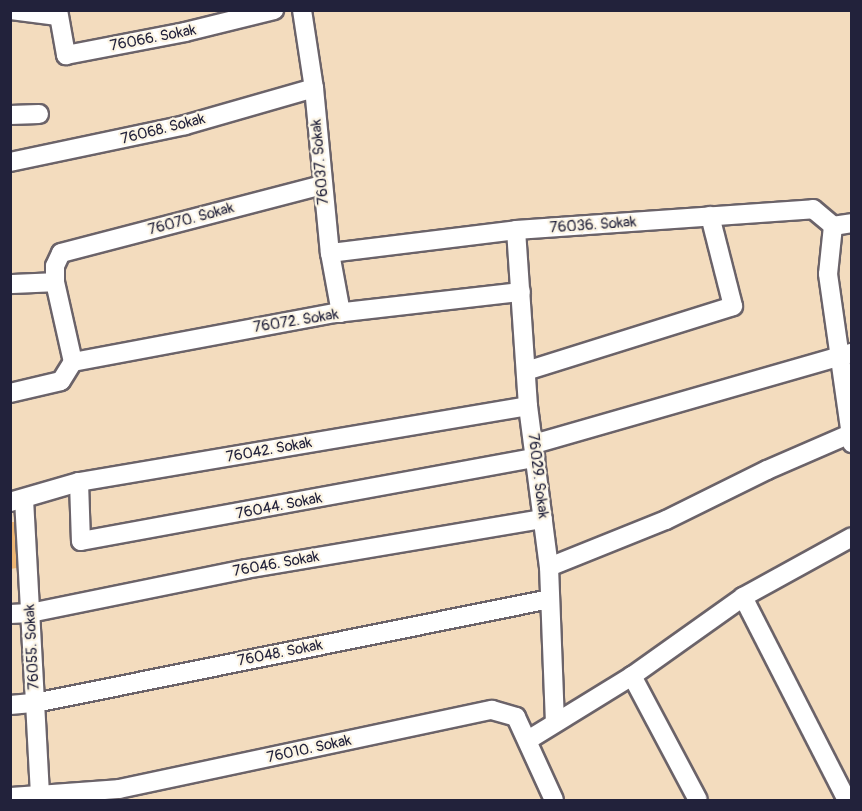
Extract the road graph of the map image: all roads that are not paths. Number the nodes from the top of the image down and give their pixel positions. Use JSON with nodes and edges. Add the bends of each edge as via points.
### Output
{"nodes":[{"id":1,"x":11,"y":10,"type":"edge"},
{"id":2,"x":274,"y":10,"type":"edge"},
{"id":3,"x":302,"y":10,"type":"edge"},
{"id":4,"x":58,"y":13,"type":"edge"},
{"id":5,"x":314,"y":88,"type":"junction"},
{"id":6,"x":39,"y":114,"type":"dead end"},
{"id":7,"x":10,"y":115,"type":"edge"},
{"id":8,"x":10,"y":162,"type":"edge"},
{"id":9,"x":322,"y":185,"type":"junction"},
{"id":10,"x":710,"y":216,"type":"junction"},
{"id":11,"x":852,"y":223,"type":"edge"},
{"id":12,"x":833,"y":225,"type":"junction"},
{"id":13,"x":516,"y":230,"type":"junction"},
{"id":14,"x":330,"y":253,"type":"junction"},
{"id":15,"x":55,"y":282,"type":"junction"},
{"id":16,"x":10,"y":284,"type":"edge"},
{"id":17,"x":521,"y":292,"type":"junction"},
{"id":18,"x":341,"y":313,"type":"junction"},
{"id":19,"x":846,"y":354,"type":"edge"},
{"id":20,"x":73,"y":362,"type":"junction"},
{"id":21,"x":526,"y":371,"type":"junction"},
{"id":22,"x":10,"y":393,"type":"edge"},
{"id":23,"x":528,"y":406,"type":"junction"},
{"id":24,"x":851,"y":437,"type":"edge"},
{"id":25,"x":534,"y":451,"type":"junction"},
{"id":26,"x":79,"y":482,"type":"junction"},
{"id":27,"x":17,"y":500,"type":"edge"},
{"id":28,"x":543,"y":519,"type":"junction"},
{"id":29,"x":852,"y":537,"type":"edge"},
{"id":30,"x":549,"y":567,"type":"junction"},
{"id":31,"x":743,"y":597,"type":"junction"},
{"id":32,"x":550,"y":599,"type":"junction"},
{"id":33,"x":30,"y":613,"type":"junction"},
{"id":34,"x":10,"y":614,"type":"edge"},
{"id":35,"x":632,"y":675,"type":"junction"},
{"id":36,"x":35,"y":704,"type":"junction"},
{"id":37,"x":10,"y":705,"type":"edge"},
{"id":38,"x":555,"y":723,"type":"junction"},
{"id":39,"x":528,"y":740,"type":"junction"},
{"id":40,"x":40,"y":795,"type":"junction"},
{"id":41,"x":10,"y":797,"type":"edge"},
{"id":42,"x":554,"y":801,"type":"edge"},
{"id":43,"x":698,"y":801,"type":"edge"},
{"id":44,"x":848,"y":801,"type":"edge"}],
"edges":[{"from":1,"to":4,"type":"street"},
{"from":2,"to":4,"type":"street","name":"76066. Sokak","via":[[66,55]]},
{"from":3,"to":5,"type":"street","name":"76037. Sokak"},
{"from":5,"to":8,"type":"street","name":"76068. Sokak","via":[[185,125]]},
{"from":5,"to":9,"type":"street","name":"76037. Sokak"},
{"from":6,"to":7,"type":"street"},
{"from":9,"to":14,"type":"street","name":"76037. Sokak"},
{"from":9,"to":15,"type":"street","name":"76070. Sokak","via":[[61,253],[55,266]]},
{"from":10,"to":12,"type":"street","name":"76036. Sokak","via":[[813,209]]},
{"from":10,"to":13,"type":"street","name":"76036. Sokak"},
{"from":10,"to":21,"type":"street","via":[[733,306]]},
{"from":11,"to":12,"type":"street"},
{"from":12,"to":19,"type":"street","via":[[828,274]]},
{"from":13,"to":14,"type":"street","name":"76036. Sokak"},
{"from":13,"to":17,"type":"street","name":"76029. Sokak"},
{"from":14,"to":18,"type":"street","name":"76037. Sokak"},
{"from":15,"to":16,"type":"street"},
{"from":15,"to":20,"type":"street"},
{"from":17,"to":18,"type":"street","name":"76072. Sokak"},
{"from":17,"to":21,"type":"street","name":"76029. Sokak"},
{"from":18,"to":20,"type":"street","name":"76072. Sokak"},
{"from":19,"to":24,"type":"street"},
{"from":19,"to":25,"type":"street"},
{"from":20,"to":22,"type":"street","via":[[61,381]]},
{"from":21,"to":23,"type":"street","name":"76029. Sokak"},
{"from":23,"to":25,"type":"street","name":"76029. Sokak"},
{"from":23,"to":26,"type":"street","name":"76042. Sokak"},
{"from":24,"to":30,"type":"street","via":[[767,470],[666,520]]},
{"from":25,"to":26,"type":"street","name":"76044. Sokak","via":[[81,541]]},
{"from":25,"to":28,"type":"street","name":"76029. Sokak"},
{"from":26,"to":27,"type":"street","name":"76042. Sokak"},
{"from":27,"to":33,"type":"street","name":"76055. Sokak"},
{"from":28,"to":30,"type":"street","name":"76029. Sokak"},
{"from":28,"to":33,"type":"street","name":"76046. Sokak","via":[[246,569]]},
{"from":29,"to":31,"type":"street"},
{"from":30,"to":32,"type":"street","name":"76029. Sokak"},
{"from":31,"to":35,"type":"street"},
{"from":31,"to":44,"type":"street"},
{"from":32,"to":36,"type":"street","name":"76048. Sokak"},
{"from":32,"to":38,"type":"street","name":"76029. Sokak"},
{"from":33,"to":34,"type":"street","name":"76046. Sokak"},
{"from":33,"to":36,"type":"street","name":"76055. Sokak"},
{"from":35,"to":38,"type":"street"},
{"from":35,"to":43,"type":"street"},
{"from":36,"to":37,"type":"street","name":"76048. Sokak"},
{"from":36,"to":40,"type":"street","name":"76055. Sokak"},
{"from":38,"to":39,"type":"street"},
{"from":39,"to":40,"type":"street","name":"76010. Sokak","via":[[516,717],[492,710],[119,789]]},
{"from":39,"to":42,"type":"street","name":"76010. Sokak"},
{"from":40,"to":41,"type":"street","name":"76010. Sokak"}]}
